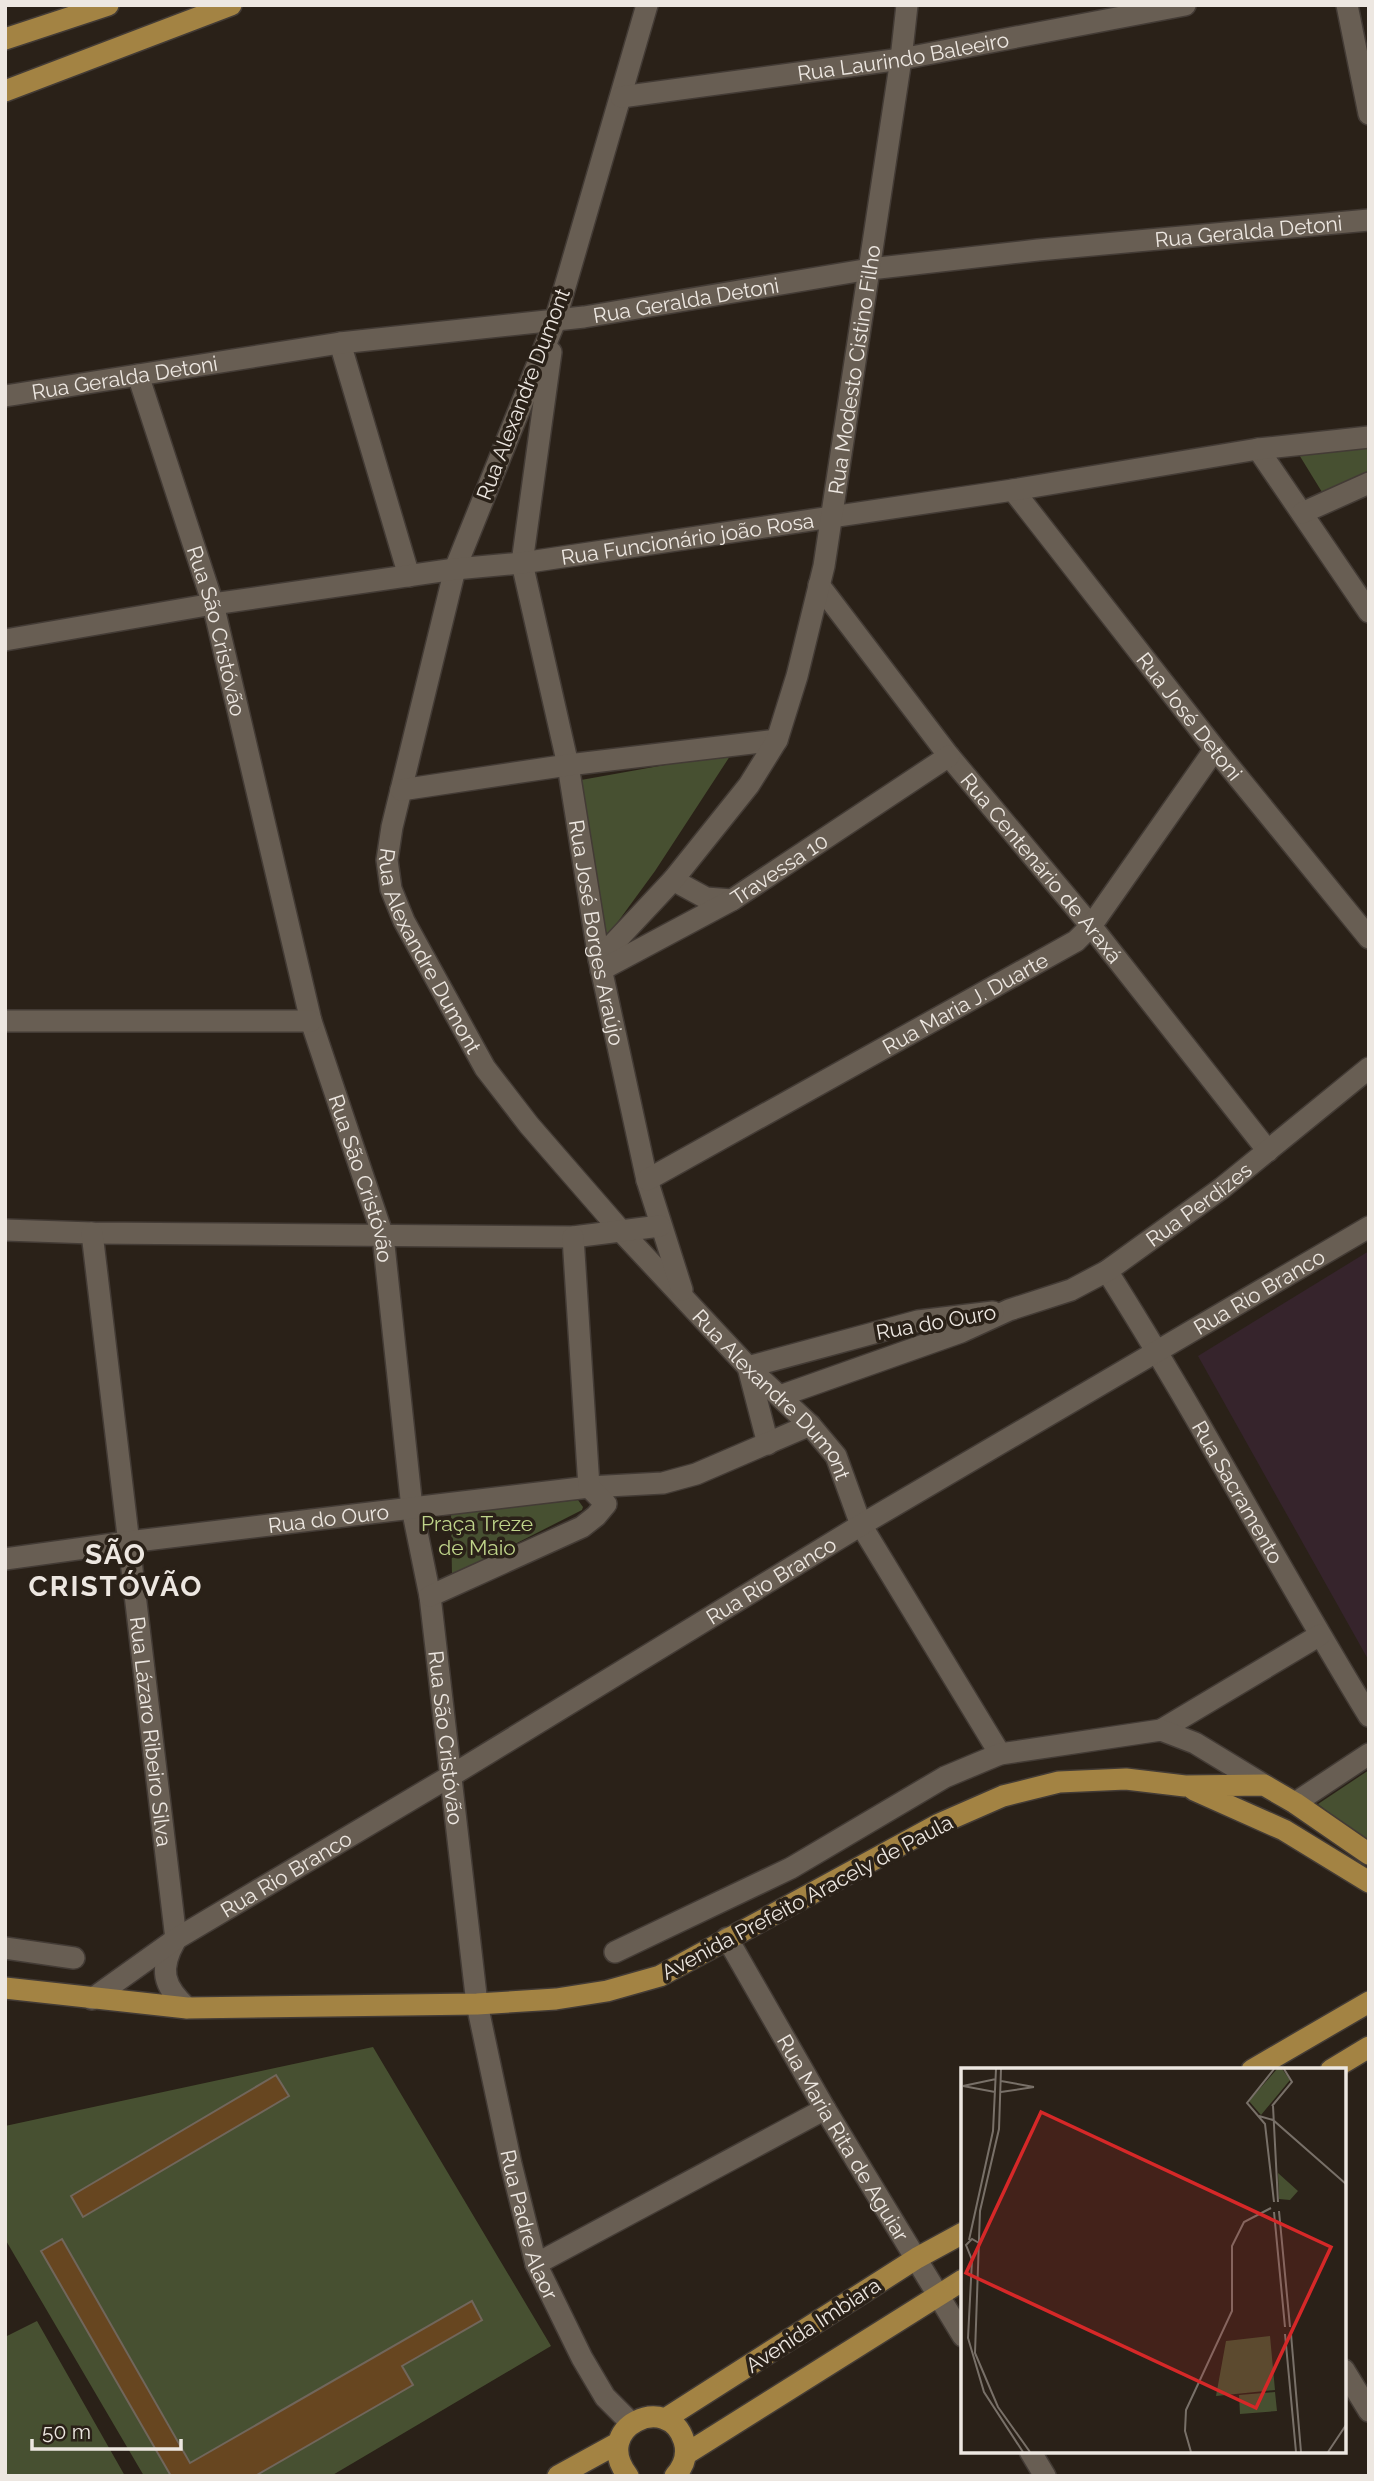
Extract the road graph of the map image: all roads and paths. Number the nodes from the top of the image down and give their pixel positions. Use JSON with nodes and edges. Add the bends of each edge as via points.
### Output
{"nodes":[{"id":1,"x":108,"y":5,"type":"edge"},
{"id":2,"x":647,"y":5,"type":"edge"},
{"id":3,"x":907,"y":5,"type":"edge"},
{"id":4,"x":1185,"y":5,"type":"edge"},
{"id":5,"x":1347,"y":5,"type":"edge"},
{"id":6,"x":221,"y":6,"type":"edge"},
{"id":7,"x":5,"y":39,"type":"edge"},
{"id":8,"x":901,"y":59,"type":"junction"},
{"id":9,"x":5,"y":91,"type":"edge"},
{"id":10,"x":621,"y":97,"type":"junction"},
{"id":11,"x":1369,"y":114,"type":"edge"},
{"id":12,"x":1369,"y":220,"type":"edge"},
{"id":13,"x":870,"y":269,"type":"junction"},
{"id":14,"x":555,"y":321,"type":"junction"},
{"id":15,"x":340,"y":344,"type":"junction"},
{"id":16,"x":138,"y":375,"type":"junction"},
{"id":17,"x":5,"y":396,"type":"edge"},
{"id":18,"x":1369,"y":437,"type":"edge"},
{"id":19,"x":1258,"y":449,"type":"junction"},
{"id":20,"x":1369,"y":483,"type":"edge"},
{"id":21,"x":1013,"y":490,"type":"junction"},
{"id":22,"x":1302,"y":513,"type":"junction"},
{"id":23,"x":831,"y":517,"type":"junction"},
{"id":24,"x":522,"y":563,"type":"junction"},
{"id":25,"x":455,"y":569,"type":"junction"},
{"id":26,"x":409,"y":576,"type":"junction"},
{"id":27,"x":820,"y":584,"type":"junction"},
{"id":28,"x":213,"y":604,"type":"junction"},
{"id":29,"x":1369,"y":612,"type":"edge"},
{"id":30,"x":5,"y":640,"type":"edge"},
{"id":31,"x":777,"y":740,"type":"junction"},
{"id":32,"x":1215,"y":749,"type":"junction"},
{"id":33,"x":949,"y":756,"type":"junction"},
{"id":34,"x":568,"y":765,"type":"junction"},
{"id":35,"x":401,"y":790,"type":"junction"},
{"id":36,"x":673,"y":880,"type":"junction"},
{"id":37,"x":732,"y":900,"type":"junction"},
{"id":38,"x":1091,"y":926,"type":"junction"},
{"id":39,"x":1369,"y":938,"type":"edge"},
{"id":40,"x":600,"y":965,"type":"junction"},
{"id":41,"x":5,"y":1021,"type":"edge"},
{"id":42,"x":312,"y":1021,"type":"junction"},
{"id":43,"x":1369,"y":1068,"type":"edge"},
{"id":44,"x":1268,"y":1150,"type":"junction"},
{"id":45,"x":647,"y":1180,"type":"junction"},
{"id":46,"x":660,"y":1226,"type":"junction"},
{"id":47,"x":1369,"y":1227,"type":"edge"},
{"id":48,"x":5,"y":1230,"type":"edge"},
{"id":49,"x":622,"y":1232,"type":"junction"},
{"id":50,"x":92,"y":1233,"type":"junction"},
{"id":51,"x":383,"y":1236,"type":"junction"},
{"id":52,"x":573,"y":1237,"type":"junction"},
{"id":53,"x":1107,"y":1271,"type":"junction"},
{"id":54,"x":684,"y":1299,"type":"junction"},
{"id":55,"x":1009,"y":1310,"type":"junction"},
{"id":56,"x":1158,"y":1351,"type":"junction"},
{"id":57,"x":748,"y":1367,"type":"junction"},
{"id":58,"x":780,"y":1396,"type":"junction"},
{"id":59,"x":810,"y":1425,"type":"junction"},
{"id":60,"x":768,"y":1444,"type":"junction"},
{"id":61,"x":589,"y":1487,"type":"junction"},
{"id":62,"x":412,"y":1508,"type":"junction"},
{"id":63,"x":861,"y":1525,"type":"junction"},
{"id":64,"x":128,"y":1542,"type":"junction"},
{"id":65,"x":5,"y":1559,"type":"edge"},
{"id":66,"x":430,"y":1595,"type":"junction"},
{"id":67,"x":1320,"y":1635,"type":"junction"},
{"id":68,"x":1369,"y":1716,"type":"edge"},
{"id":69,"x":1161,"y":1730,"type":"junction"},
{"id":70,"x":1000,"y":1754,"type":"junction"},
{"id":71,"x":1369,"y":1754,"type":"edge"},
{"id":72,"x":449,"y":1777,"type":"junction"},
{"id":73,"x":1264,"y":1785,"type":"junction"},
{"id":74,"x":1185,"y":1786,"type":"junction"},
{"id":75,"x":1295,"y":1803,"type":"junction"},
{"id":76,"x":1369,"y":1854,"type":"edge"},
{"id":77,"x":1366,"y":1875,"type":"edge"},
{"id":78,"x":727,"y":1938,"type":"junction"},
{"id":79,"x":176,"y":1939,"type":"junction"},
{"id":80,"x":5,"y":1948,"type":"edge"},
{"id":81,"x":615,"y":1952,"type":"dead end"},
{"id":82,"x":74,"y":1958,"type":"dead end"},
{"id":83,"x":5,"y":1988,"type":"edge"},
{"id":84,"x":92,"y":1999,"type":"junction"},
{"id":85,"x":1369,"y":2003,"type":"edge"},
{"id":86,"x":477,"y":2004,"type":"junction"},
{"id":87,"x":187,"y":2008,"type":"junction"},
{"id":88,"x":1369,"y":2047,"type":"edge"},
{"id":89,"x":1255,"y":2068,"type":"edge"},
{"id":90,"x":1334,"y":2068,"type":"edge"},
{"id":91,"x":825,"y":2109,"type":"junction"},
{"id":92,"x":961,"y":2234,"type":"edge"},
{"id":93,"x":917,"y":2258,"type":"junction"},
{"id":94,"x":536,"y":2264,"type":"junction"},
{"id":95,"x":961,"y":2281,"type":"edge"},
{"id":96,"x":938,"y":2294,"type":"junction"},
{"id":97,"x":961,"y":2333,"type":"edge"},
{"id":98,"x":1346,"y":2373,"type":"edge"},
{"id":99,"x":1369,"y":2412,"type":"edge"},
{"id":100,"x":665,"y":2419,"type":"junction"},
{"id":101,"x":631,"y":2423,"type":"junction"},
{"id":102,"x":618,"y":2443,"type":"junction"},
{"id":103,"x":1031,"y":2453,"type":"edge"},
{"id":104,"x":686,"y":2454,"type":"junction"},
{"id":105,"x":558,"y":2476,"type":"edge"},
{"id":106,"x":628,"y":2476,"type":"edge"},
{"id":107,"x":675,"y":2476,"type":"edge"},
{"id":108,"x":1045,"y":2476,"type":"edge"}],
"edges":[{"from":1,"to":7,"type":"main road"},
{"from":2,"to":10,"type":"street","name":"Rua Alexandre Dumont"},
{"from":3,"to":8,"type":"street","name":"Rua Modesto Cistino Filho"},
{"from":4,"to":8,"type":"street","name":"Rua Laurindo Baleeiro"},
{"from":5,"to":11,"type":"street"},
{"from":6,"to":9,"type":"main road"},
{"from":8,"to":10,"type":"street","name":"Rua Laurindo Baleeiro"},
{"from":8,"to":13,"type":"street","name":"Rua Modesto Cistino Filho"},
{"from":10,"to":14,"type":"street","name":"Rua Alexandre Dumont"},
{"from":12,"to":13,"type":"street","name":"Rua Geralda Detoni"},
{"from":13,"to":14,"type":"street","name":"Rua Geralda Detoni"},
{"from":13,"to":23,"type":"street","name":"Rua Modesto Cistino Filho"},
{"from":14,"to":15,"type":"street","name":"Rua Geralda Detoni"},
{"from":14,"to":24,"type":"street"},
{"from":14,"to":25,"type":"street","name":"Rua Alexandre Dumont"},
{"from":15,"to":16,"type":"street","name":"Rua Geralda Detoni"},
{"from":15,"to":26,"type":"street"},
{"from":16,"to":17,"type":"street","name":"Rua Geralda Detoni"},
{"from":16,"to":28,"type":"street","name":"Rua São Cristóvão"},
{"from":18,"to":19,"type":"street","name":"Rua Funcionário joão Rosa"},
{"from":19,"to":21,"type":"street","name":"Rua Funcionário joão Rosa"},
{"from":19,"to":22,"type":"street"},
{"from":20,"to":22,"type":"street"},
{"from":21,"to":23,"type":"street","name":"Rua Funcionário joão Rosa"},
{"from":21,"to":32,"type":"street","name":"Rua José Detoni"},
{"from":22,"to":29,"type":"street"},
{"from":23,"to":24,"type":"street","name":"Rua Funcionário joão Rosa"},
{"from":23,"to":27,"type":"street","name":"Rua Modesto Cistino Filho"},
{"from":24,"to":25,"type":"street","name":"Rua Funcionário joão Rosa"},
{"from":24,"to":34,"type":"street","name":"Rua José Borges Araújo"},
{"from":25,"to":26,"type":"street","name":"Rua Funcionário joão Rosa"},
{"from":25,"to":35,"type":"street","name":"Rua Alexandre Dumont"},
{"from":26,"to":28,"type":"street","name":"Rua Funcionário joão Rosa"},
{"from":27,"to":31,"type":"street","name":"Rua Modesto Cistino Filho"},
{"from":27,"to":33,"type":"street","name":"Rua Centenário de Araxá"},
{"from":28,"to":30,"type":"street","name":"Rua Funcionário joão Rosa"},
{"from":28,"to":42,"type":"street","name":"Rua São Cristóvão"},
{"from":31,"to":34,"type":"street"},
{"from":31,"to":36,"type":"street","name":"Rua Modesto Cistino Filho","via":[[749,785]]},
{"from":32,"to":38,"type":"street","name":"Rua Maria J. Duarte"},
{"from":32,"to":39,"type":"street","name":"Rua José Detoni"},
{"from":33,"to":37,"type":"street","name":"Travessa 10"},
{"from":33,"to":38,"type":"street","name":"Rua Centenário de Araxá"},
{"from":34,"to":35,"type":"street"},
{"from":34,"to":40,"type":"street","name":"Rua José Borges Araújo"},
{"from":35,"to":49,"type":"street","name":"Rua Alexandre Dumont","via":[[387,860],[391,889],[404,921],[485,1068]]},
{"from":36,"to":37,"type":"street","via":[[706,898]]},
{"from":36,"to":40,"type":"street","name":"Rua Modesto Cistino Filho"},
{"from":37,"to":40,"type":"street","name":"Travessa 10"},
{"from":38,"to":44,"type":"street","name":"Rua Centenário de Araxá"},
{"from":38,"to":45,"type":"street","name":"Rua Maria J. Duarte","via":[[1076,941]]},
{"from":40,"to":45,"type":"street","name":"Rua José Borges Araújo"},
{"from":41,"to":42,"type":"street"},
{"from":42,"to":51,"type":"street","name":"Rua São Cristóvão"},
{"from":43,"to":44,"type":"street","name":"Rua Perdizes"},
{"from":44,"to":53,"type":"street","name":"Rua Perdizes"},
{"from":45,"to":46,"type":"street","name":"Rua José Borges Araújo"},
{"from":46,"to":49,"type":"street"},
{"from":46,"to":54,"type":"street","name":"Rua José Borges Araújo"},
{"from":47,"to":56,"type":"street","name":"Rua Rio Branco"},
{"from":48,"to":50,"type":"street"},
{"from":49,"to":52,"type":"street"},
{"from":49,"to":54,"type":"street","name":"Rua Alexandre Dumont"},
{"from":50,"to":51,"type":"street"},
{"from":50,"to":64,"type":"street","name":"Rua Lázaro Ribeiro Silva"},
{"from":51,"to":52,"type":"street"},
{"from":51,"to":62,"type":"street","name":"Rua São Cristóvão"},
{"from":52,"to":61,"type":"street"},
{"from":53,"to":55,"type":"street","name":"Rua Perdizes","via":[[1071,1290]]},
{"from":53,"to":56,"type":"street","name":"Rua Sacramento"},
{"from":54,"to":57,"type":"street","name":"Rua Alexandre Dumont"},
{"from":55,"to":57,"type":"street","name":"Rua do Ouro","via":[[918,1321]]},
{"from":55,"to":58,"type":"street","name":"Rua do Ouro","via":[[961,1332]]},
{"from":56,"to":63,"type":"street","name":"Rua Rio Branco"},
{"from":56,"to":67,"type":"street","name":"Rua Sacramento"},
{"from":57,"to":58,"type":"street","name":"Rua Alexandre Dumont"},
{"from":57,"to":60,"type":"street"},
{"from":58,"to":59,"type":"street","name":"Rua Alexandre Dumont"},
{"from":59,"to":60,"type":"street","name":"Rua do Ouro"},
{"from":59,"to":63,"type":"street","name":"Rua Alexandre Dumont","via":[[836,1456]]},
{"from":60,"to":61,"type":"street","name":"Rua do Ouro","via":[[663,1483]]},
{"from":61,"to":62,"type":"street","name":"Rua do Ouro"},
{"from":61,"to":66,"type":"street","via":[[606,1504],[582,1527]]},
{"from":62,"to":64,"type":"street","name":"Rua do Ouro"},
{"from":62,"to":66,"type":"street","name":"Rua São Cristóvão"},
{"from":63,"to":70,"type":"street","name":"Rua Alexandre Dumont"},
{"from":63,"to":72,"type":"street","name":"Rua Rio Branco"},
{"from":64,"to":65,"type":"street","name":"Rua do Ouro"},
{"from":64,"to":79,"type":"street","name":"Rua Lázaro Ribeiro Silva"},
{"from":66,"to":72,"type":"street","name":"Rua São Cristóvão"},
{"from":67,"to":68,"type":"street","name":"Rua Sacramento"},
{"from":67,"to":69,"type":"street"},
{"from":69,"to":70,"type":"street","name":"Avenida Prefeito Aracely de Paula"},
{"from":69,"to":73,"type":"street","name":"Avenida Prefeito Aracely de Paula","via":[[1195,1743]]},
{"from":70,"to":81,"type":"street","name":"Avenida Prefeito Aracely de Paula","via":[[945,1777],[791,1868]]},
{"from":71,"to":75,"type":"street"},
{"from":72,"to":79,"type":"street","name":"Rua Rio Branco"},
{"from":72,"to":86,"type":"street","name":"Rua São Cristóvão"},
{"from":73,"to":74,"type":"main road","name":"Avenida Prefeito Aracely de Paula"},
{"from":73,"to":75,"type":"main road","name":"Avenida Prefeito Aracely de Paula"},
{"from":74,"to":77,"type":"main road","name":"Avenida Prefeito Aracely de Paula","via":[[1284,1830]]},
{"from":74,"to":78,"type":"main road","name":"Avenida Prefeito Aracely de Paula","via":[[1126,1779],[1059,1782],[1003,1796],[939,1824]]},
{"from":75,"to":76,"type":"main road","name":"Avenida Prefeito Aracely de Paula"},
{"from":78,"to":86,"type":"main road","name":"Avenida Prefeito Aracely de Paula","via":[[660,1976],[607,1991]]},
{"from":78,"to":91,"type":"street","name":"Rua Maria Rita de Aguiar"},
{"from":79,"to":84,"type":"street","name":"Rua Rio Branco"},
{"from":79,"to":87,"type":"street","via":[[165,1958],[166,1980],[173,1996]]},
{"from":80,"to":82,"type":"street"},
{"from":83,"to":84,"type":"main road","name":"Avenida Prefeito Aracely de Paula"},
{"from":84,"to":87,"type":"main road","name":"Avenida Prefeito Aracely de Paula"},
{"from":85,"to":89,"type":"main road"},
{"from":86,"to":87,"type":"main road","name":"Avenida Prefeito Aracely de Paula"},
{"from":86,"to":94,"type":"street","name":"Rua Padre Alaor"},
{"from":88,"to":90,"type":"main road"},
{"from":91,"to":93,"type":"street","name":"Rua Maria Rita de Aguiar"},
{"from":91,"to":94,"type":"street"},
{"from":92,"to":93,"type":"main road","name":"Avenida Imbiara"},
{"from":93,"to":96,"type":"street","name":"Rua Maria Rita de Aguiar"},
{"from":93,"to":100,"type":"main road","name":"Avenida Imbiara"},
{"from":94,"to":101,"type":"street","name":"Rua Padre Alaor","via":[[605,2397]]},
{"from":95,"to":96,"type":"main road","name":"Avenida Imbiara"},
{"from":96,"to":97,"type":"street","name":"Rua Maria Rita de Aguiar"},
{"from":96,"to":104,"type":"main road","name":"Avenida Imbiara"},
{"from":98,"to":99,"type":"street"},
{"from":100,"to":101,"type":"main road","via":[[653,2416]]},
{"from":100,"to":104,"type":"main road","via":[[681,2433]]},
{"from":101,"to":102,"type":"main road"},
{"from":102,"to":105,"type":"main road"},
{"from":102,"to":106,"type":"main road","via":[[621,2467]]},
{"from":103,"to":108,"type":"street"},
{"from":104,"to":107,"type":"main road"}]}
